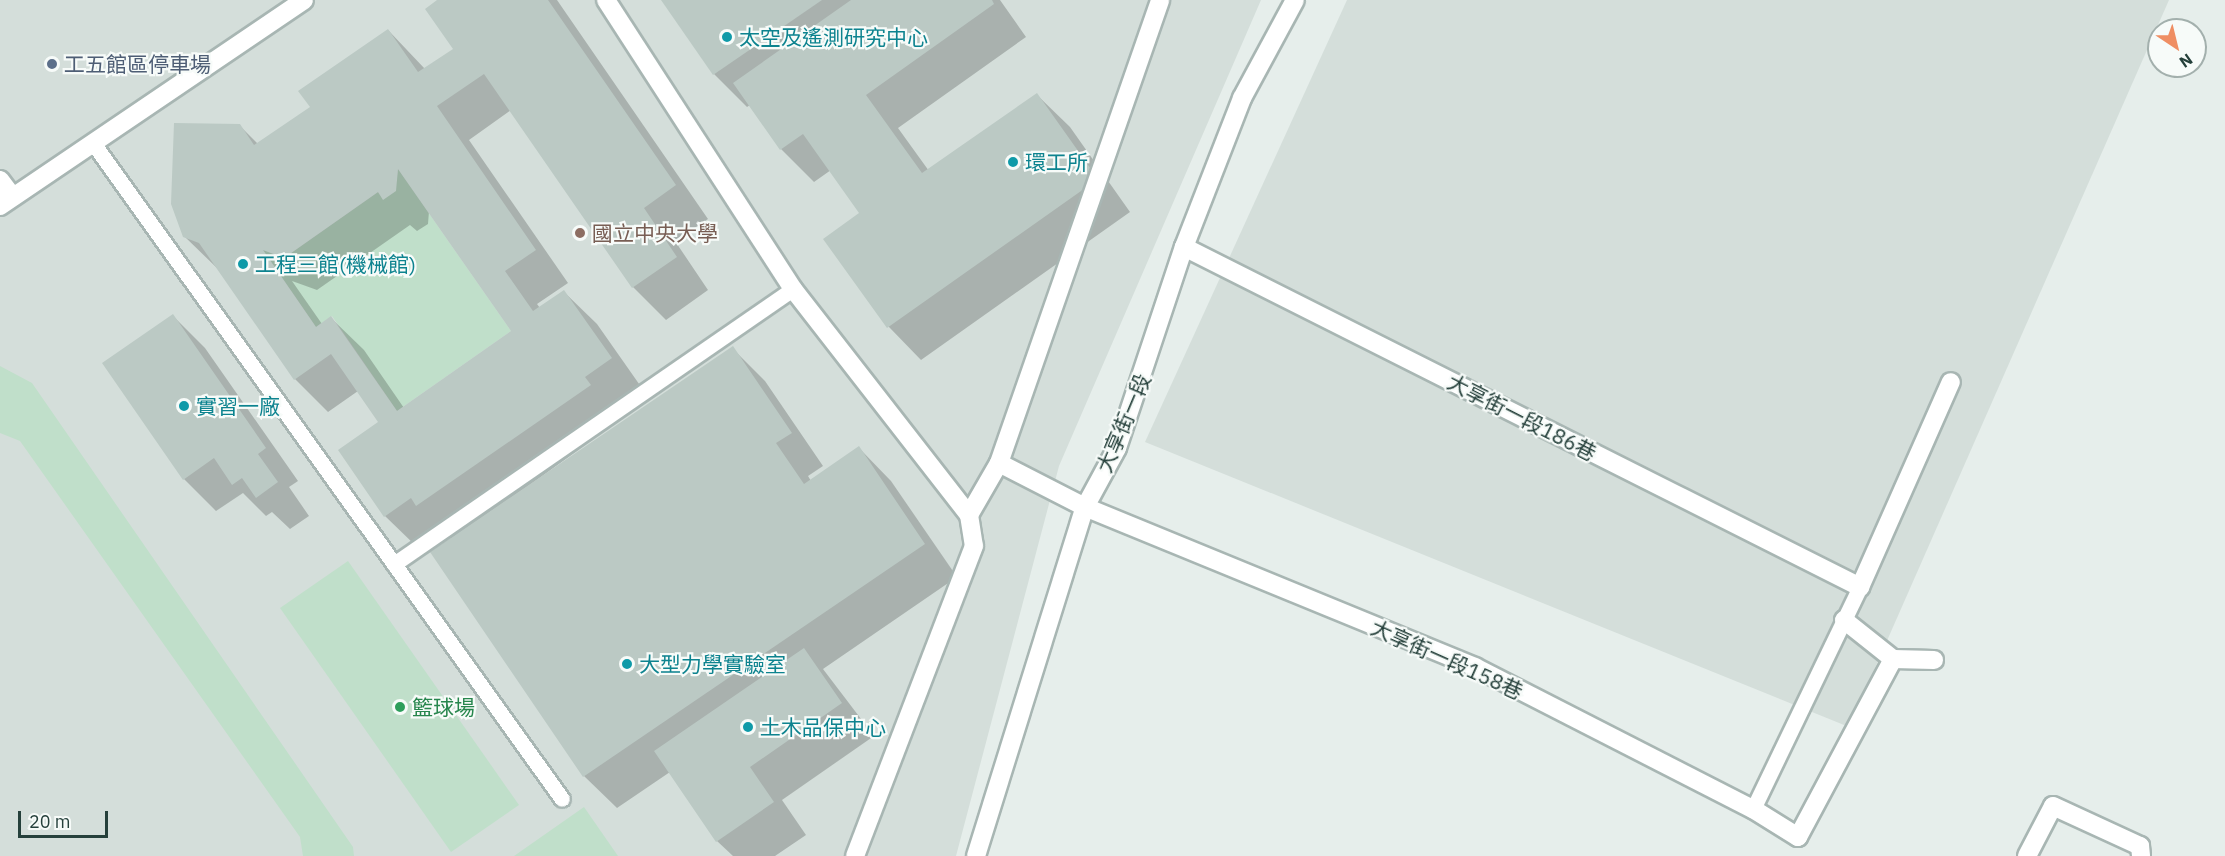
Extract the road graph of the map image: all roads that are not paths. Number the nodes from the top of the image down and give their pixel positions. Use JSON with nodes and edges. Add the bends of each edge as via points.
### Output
{"nodes":[{"id":1,"x":304,"y":0,"type":"edge"},
{"id":2,"x":606,"y":0,"type":"edge"},
{"id":3,"x":1160,"y":0,"type":"edge"},
{"id":4,"x":1295,"y":0,"type":"edge"},
{"id":5,"x":93,"y":143,"type":"junction"},
{"id":6,"x":0,"y":180,"type":"edge"},
{"id":7,"x":7,"y":201,"type":"edge"},
{"id":8,"x":1184,"y":247,"type":"junction"},
{"id":9,"x":793,"y":289,"type":"junction"},
{"id":10,"x":1951,"y":382,"type":"dead end"},
{"id":11,"x":999,"y":463,"type":"junction"},
{"id":12,"x":1085,"y":507,"type":"junction"},
{"id":13,"x":969,"y":515,"type":"junction"},
{"id":14,"x":394,"y":564,"type":"junction"},
{"id":15,"x":1860,"y":587,"type":"junction"},
{"id":16,"x":1844,"y":620,"type":"junction"},
{"id":17,"x":1893,"y":659,"type":"junction"},
{"id":18,"x":1934,"y":660,"type":"dead end"},
{"id":19,"x":562,"y":799,"type":"dead end"},
{"id":20,"x":1753,"y":809,"type":"junction"},
{"id":21,"x":855,"y":856,"type":"edge"},
{"id":22,"x":976,"y":856,"type":"edge"},
{"id":23,"x":2027,"y":856,"type":"edge"},
{"id":24,"x":2140,"y":856,"type":"edge"}],
"edges":[{"from":1,"to":5,"type":"street"},
{"from":2,"to":9,"type":"street"},
{"from":3,"to":11,"type":"street"},
{"from":4,"to":8,"type":"street","name":"大享街一段","via":[[1242,98]]},
{"from":5,"to":7,"type":"street"},
{"from":5,"to":14,"type":"lane"},
{"from":6,"to":7,"type":"street"},
{"from":8,"to":12,"type":"street","name":"大享街一段","via":[[1117,448]]},
{"from":8,"to":15,"type":"street","name":"大享街一段186巷"},
{"from":9,"to":13,"type":"street"},
{"from":9,"to":14,"type":"lane"},
{"from":10,"to":15,"type":"street"},
{"from":11,"to":12,"type":"street","name":"大享街一段158巷"},
{"from":11,"to":13,"type":"street"},
{"from":12,"to":20,"type":"street","name":"大享街一段158巷","via":[[1475,667]]},
{"from":12,"to":22,"type":"street","name":"大享街一段"},
{"from":13,"to":21,"type":"street","via":[[974,546]]},
{"from":14,"to":19,"type":"lane"},
{"from":15,"to":16,"type":"lane"},
{"from":16,"to":17,"type":"street"},
{"from":16,"to":20,"type":"lane"},
{"from":17,"to":18,"type":"street"},
{"from":17,"to":20,"type":"street","name":"大享街一段158巷","via":[[1798,837]]},
{"from":23,"to":24,"type":"street","via":[[2053,806],[2140,846]]}]}
